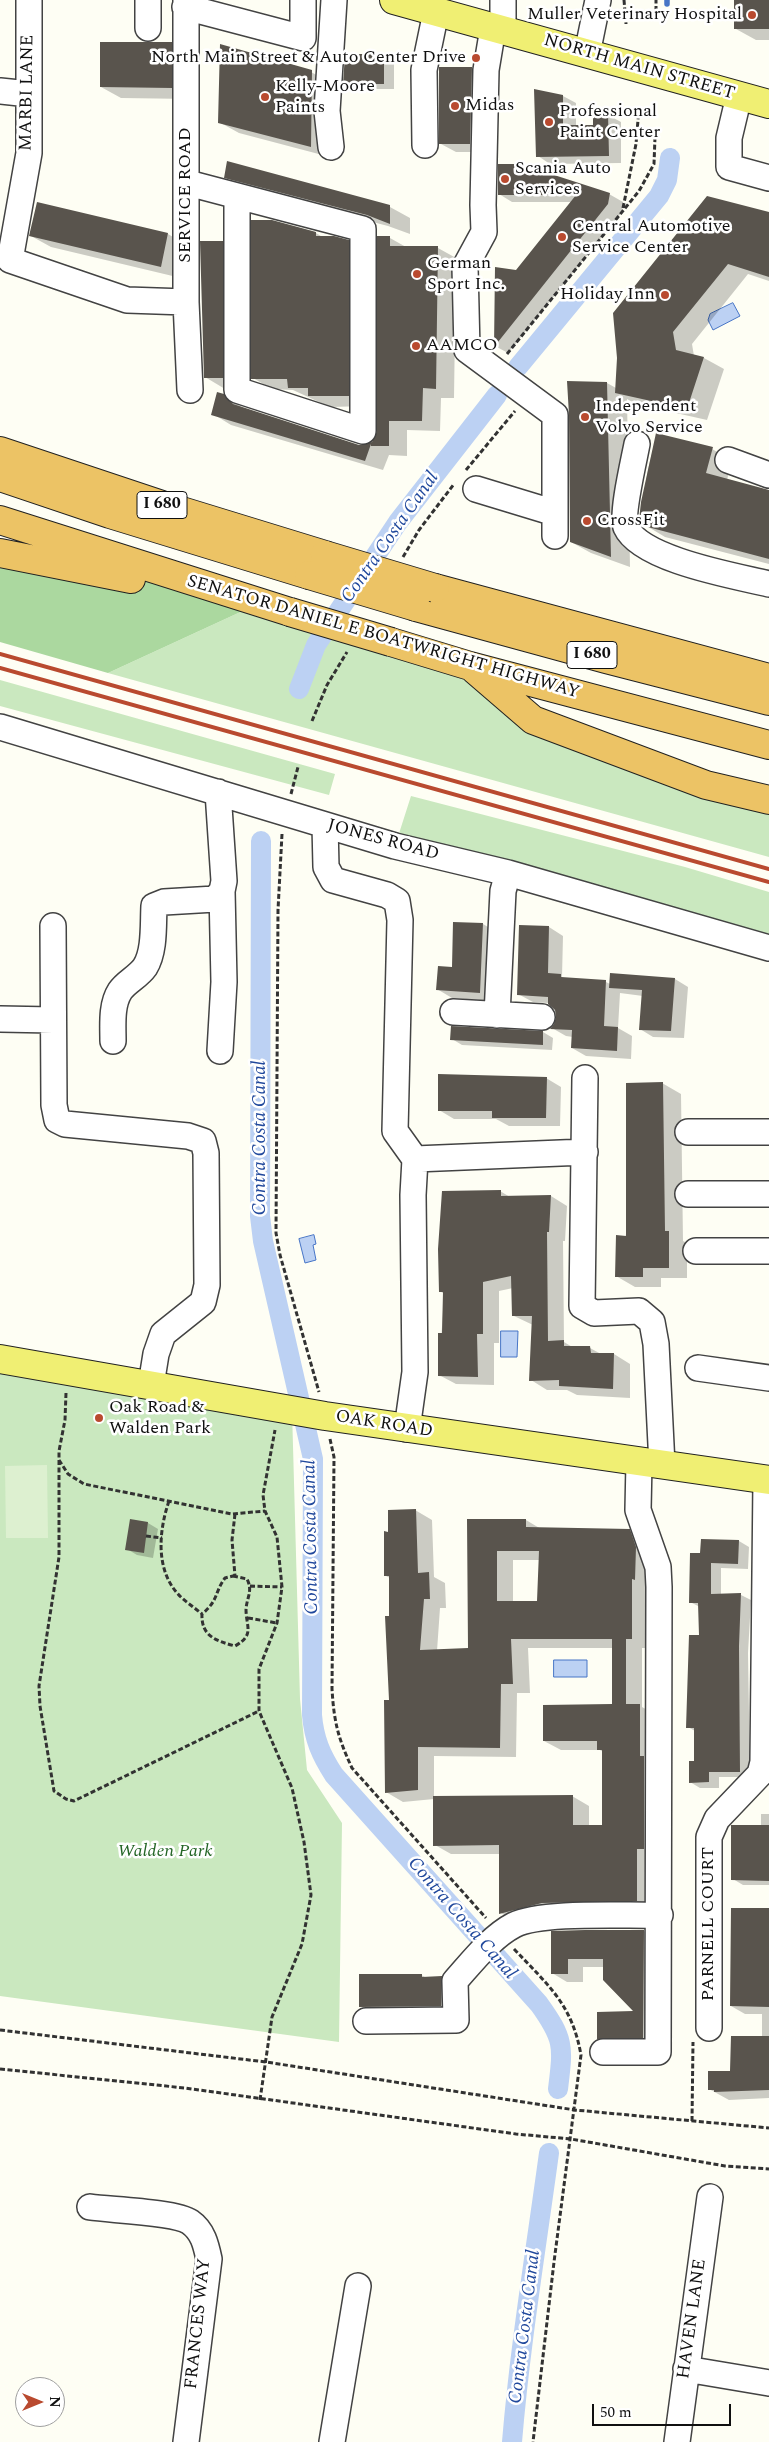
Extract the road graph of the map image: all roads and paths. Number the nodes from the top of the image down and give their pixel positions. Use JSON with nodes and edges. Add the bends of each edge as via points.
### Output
{"nodes":[{"id":1,"x":29,"y":0,"type":"edge"},
{"id":2,"x":148,"y":0,"type":"edge"},
{"id":3,"x":303,"y":0,"type":"edge"},
{"id":4,"x":334,"y":0,"type":"edge"},
{"id":5,"x":394,"y":0,"type":"edge"},
{"id":6,"x":503,"y":0,"type":"edge"},
{"id":7,"x":598,"y":0,"type":"edge"},
{"id":8,"x":624,"y":0,"type":"edge"},
{"id":9,"x":656,"y":0,"type":"edge"},
{"id":10,"x":185,"y":4,"type":"edge"},
{"id":11,"x":445,"y":9,"type":"edge"},
{"id":12,"x":656,"y":11,"type":"dead end"},
{"id":13,"x":626,"y":24,"type":"dead end"},
{"id":14,"x":148,"y":28,"type":"dead end"},
{"id":15,"x":498,"y":29,"type":"junction"},
{"id":16,"x":587,"y":54,"type":"junction"},
{"id":17,"x":0,"y":91,"type":"edge"},
{"id":18,"x":29,"y":94,"type":"junction"},
{"id":19,"x":739,"y":96,"type":"junction"},
{"id":20,"x":769,"y":104,"type":"edge"},
{"id":21,"x":639,"y":108,"type":"dead end"},
{"id":22,"x":655,"y":137,"type":"dead end"},
{"id":23,"x":425,"y":145,"type":"dead end"},
{"id":24,"x":331,"y":147,"type":"dead end"},
{"id":25,"x":769,"y":178,"type":"edge"},
{"id":26,"x":188,"y":183,"type":"junction"},
{"id":27,"x":237,"y":197,"type":"junction"},
{"id":28,"x":622,"y":209,"type":"junction"},
{"id":29,"x":5,"y":259,"type":"edge"},
{"id":30,"x":186,"y":302,"type":"junction"},
{"id":31,"x":506,"y":355,"type":"dead end"},
{"id":32,"x":190,"y":390,"type":"dead end"},
{"id":33,"x":637,"y":444,"type":"dead end"},
{"id":34,"x":0,"y":451,"type":"edge"},
{"id":35,"x":728,"y":460,"type":"dead end"},
{"id":36,"x":769,"y":475,"type":"edge"},
{"id":37,"x":0,"y":477,"type":"edge"},
{"id":38,"x":476,"y":489,"type":"dead end"},
{"id":39,"x":0,"y":520,"type":"edge"},
{"id":40,"x":0,"y":553,"type":"edge"},
{"id":41,"x":317,"y":565,"type":"junction"},
{"id":42,"x":769,"y":584,"type":"edge"},
{"id":43,"x":426,"y":597,"type":"junction"},
{"id":44,"x":271,"y":606,"type":"junction"},
{"id":45,"x":470,"y":666,"type":"junction"},
{"id":46,"x":769,"y":678,"type":"edge"},
{"id":47,"x":769,"y":701,"type":"edge"},
{"id":48,"x":0,"y":726,"type":"edge"},
{"id":49,"x":769,"y":745,"type":"edge"},
{"id":50,"x":298,"y":767,"type":"dead end"},
{"id":51,"x":218,"y":792,"type":"junction"},
{"id":52,"x":290,"y":798,"type":"dead end"},
{"id":53,"x":769,"y":800,"type":"edge"},
{"id":54,"x":284,"y":825,"type":"dead end"},
{"id":55,"x":325,"y":825,"type":"junction"},
{"id":56,"x":508,"y":873,"type":"junction"},
{"id":57,"x":222,"y":891,"type":"junction"},
{"id":58,"x":53,"y":926,"type":"dead end"},
{"id":59,"x":769,"y":948,"type":"edge"},
{"id":60,"x":453,"y":1012,"type":"dead end"},
{"id":61,"x":497,"y":1015,"type":"junction"},
{"id":62,"x":542,"y":1017,"type":"dead end"},
{"id":63,"x":0,"y":1019,"type":"edge"},
{"id":64,"x":53,"y":1020,"type":"junction"},
{"id":65,"x":113,"y":1041,"type":"dead end"},
{"id":66,"x":220,"y":1051,"type":"dead end"},
{"id":67,"x":585,"y":1078,"type":"dead end"},
{"id":68,"x":688,"y":1132,"type":"dead end"},
{"id":69,"x":769,"y":1132,"type":"edge"},
{"id":70,"x":585,"y":1152,"type":"junction"},
{"id":71,"x":415,"y":1159,"type":"junction"},
{"id":72,"x":688,"y":1194,"type":"dead end"},
{"id":73,"x":769,"y":1194,"type":"edge"},
{"id":74,"x":696,"y":1251,"type":"dead end"},
{"id":75,"x":769,"y":1252,"type":"edge"},
{"id":76,"x":0,"y":1359,"type":"edge"},
{"id":77,"x":698,"y":1368,"type":"dead end"},
{"id":78,"x":67,"y":1371,"type":"junction"},
{"id":79,"x":769,"y":1378,"type":"edge"},
{"id":80,"x":317,"y":1381,"type":"dead end"},
{"id":81,"x":151,"y":1385,"type":"junction"},
{"id":82,"x":286,"y":1409,"type":"junction"},
{"id":83,"x":408,"y":1429,"type":"junction"},
{"id":84,"x":59,"y":1460,"type":"junction"},
{"id":85,"x":650,"y":1464,"type":"junction"},
{"id":86,"x":767,"y":1480,"type":"edge"},
{"id":87,"x":169,"y":1501,"type":"junction"},
{"id":88,"x":265,"y":1511,"type":"junction"},
{"id":89,"x":235,"y":1514,"type":"junction"},
{"id":90,"x":146,"y":1536,"type":"dead end"},
{"id":91,"x":162,"y":1538,"type":"junction"},
{"id":92,"x":235,"y":1576,"type":"junction"},
{"id":93,"x":250,"y":1586,"type":"junction"},
{"id":94,"x":282,"y":1587,"type":"junction"},
{"id":95,"x":202,"y":1614,"type":"junction"},
{"id":96,"x":248,"y":1618,"type":"junction"},
{"id":97,"x":277,"y":1623,"type":"junction"},
{"id":98,"x":259,"y":1711,"type":"junction"},
{"id":99,"x":660,"y":1915,"type":"junction"},
{"id":100,"x":366,"y":2021,"type":"dead end"},
{"id":101,"x":709,"y":2028,"type":"joint"},
{"id":102,"x":0,"y":2030,"type":"edge"},
{"id":103,"x":602,"y":2052,"type":"dead end"},
{"id":104,"x":266,"y":2062,"type":"junction"},
{"id":105,"x":0,"y":2069,"type":"edge"},
{"id":106,"x":260,"y":2100,"type":"junction"},
{"id":107,"x":692,"y":2121,"type":"junction"},
{"id":108,"x":769,"y":2128,"type":"edge"},
{"id":109,"x":769,"y":2170,"type":"edge"},
{"id":110,"x":710,"y":2197,"type":"dead end"},
{"id":111,"x":90,"y":2207,"type":"dead end"},
{"id":112,"x":358,"y":2286,"type":"dead end"},
{"id":113,"x":686,"y":2369,"type":"junction"},
{"id":114,"x":769,"y":2383,"type":"edge"},
{"id":115,"x":186,"y":2442,"type":"edge"},
{"id":116,"x":332,"y":2442,"type":"edge"},
{"id":117,"x":677,"y":2442,"type":"edge"}],
"edges":[{"from":1,"to":18,"type":"street","name":"MARBI LANE"},
{"from":2,"to":14,"type":"street"},
{"from":3,"to":10,"type":"street","via":[[303,38]]},
{"from":4,"to":24,"type":"street","via":[[327,111]]},
{"from":5,"to":11,"type":"main road","name":"NORTH MAIN STREET"},
{"from":6,"to":15,"type":"street"},
{"from":7,"to":16,"type":"street"},
{"from":8,"to":13,"type":"path"},
{"from":9,"to":12,"type":"path"},
{"from":10,"to":26,"type":"street","name":"SERVICE ROAD"},
{"from":11,"to":15,"type":"main road","name":"NORTH MAIN STREET"},
{"from":11,"to":23,"type":"street","via":[[424,70]]},
{"from":15,"to":16,"type":"main road","name":"NORTH MAIN STREET"},
{"from":15,"to":38,"type":"street","via":[[486,70],[484,232],[465,267],[468,350],[556,415],[555,525]]},
{"from":16,"to":19,"type":"main road","name":"NORTH MAIN STREET"},
{"from":17,"to":18,"type":"street"},
{"from":18,"to":29,"type":"street","name":"MARBI LANE","via":[[29,152]]},
{"from":19,"to":20,"type":"main road","name":"NORTH MAIN STREET"},
{"from":19,"to":25,"type":"street","via":[[729,138],[729,167]]},
{"from":21,"to":28,"type":"path","via":[[636,144]]},
{"from":22,"to":28,"type":"path","via":[[652,170]]},
{"from":26,"to":27,"type":"street"},
{"from":26,"to":30,"type":"street","name":"SERVICE ROAD"},
{"from":27,"to":27,"type":"street","via":[[363,229],[363,431],[237,390]]},
{"from":28,"to":31,"type":"path"},
{"from":29,"to":30,"type":"street","via":[[127,300]]},
{"from":30,"to":32,"type":"street","name":"SERVICE ROAD"},
{"from":33,"to":42,"type":"street","via":[[625,515],[626,527],[634,537],[679,562]]},
{"from":34,"to":41,"type":"highway","number":"I 680","via":[[162,505]]},
{"from":35,"to":36,"type":"street"},
{"from":37,"to":41,"type":"highway","number":"I 680","via":[[110,514]]},
{"from":39,"to":44,"type":"highway","name":"SENATOR DANIEL E BOATWRIGHT HIGHWAY","number":"I 680"},
{"from":40,"to":44,"type":"highway"},
{"from":41,"to":43,"type":"highway","number":"I 680","bridge":true},
{"from":43,"to":46,"type":"highway","number":"I 680"},
{"from":43,"to":47,"type":"highway","number":"I 680"},
{"from":44,"to":45,"type":"highway","name":"SENATOR DANIEL E BOATWRIGHT HIGHWAY","number":"I 680","bridge":true},
{"from":45,"to":49,"type":"highway","name":"SENATOR DANIEL E BOATWRIGHT HIGHWAY","number":"I 680"},
{"from":45,"to":53,"type":"highway","via":[[533,720],[706,785]]},
{"from":48,"to":51,"type":"street","name":"JONES ROAD"},
{"from":50,"to":52,"type":"path"},
{"from":51,"to":55,"type":"street","name":"JONES ROAD"},
{"from":51,"to":57,"type":"street"},
{"from":54,"to":80,"type":"path","via":[[278,910],[276,1233]]},
{"from":55,"to":56,"type":"street","name":"JONES ROAD"},
{"from":55,"to":71,"type":"street","via":[[326,868],[333,880],[388,895],[397,901],[400,920],[395,1131]]},
{"from":56,"to":59,"type":"street","name":"JONES ROAD"},
{"from":56,"to":61,"type":"street","via":[[504,891]]},
{"from":57,"to":65,"type":"street","via":[[215,899],[164,902],[154,906],[151,947],[145,966],[120,990],[113,1009]]},
{"from":57,"to":66,"type":"street","via":[[224,982]]},
{"from":58,"to":64,"type":"street"},
{"from":60,"to":61,"type":"street"},
{"from":61,"to":62,"type":"street"},
{"from":63,"to":64,"type":"street"},
{"from":64,"to":81,"type":"street","via":[[57,1120],[65,1124],[188,1136],[203,1141],[206,1153],[207,1285],[203,1302],[163,1334]]},
{"from":67,"to":70,"type":"street"},
{"from":68,"to":69,"type":"street"},
{"from":70,"to":71,"type":"street"},
{"from":70,"to":85,"type":"street","via":[[582,1306],[594,1313],[639,1311],[652,1322],[656,1344]]},
{"from":71,"to":83,"type":"street","via":[[415,1372]]},
{"from":72,"to":73,"type":"street"},
{"from":74,"to":75,"type":"street"},
{"from":76,"to":78,"type":"main road","name":"OAK ROAD"},
{"from":77,"to":79,"type":"street"},
{"from":78,"to":81,"type":"main road","name":"OAK ROAD"},
{"from":78,"to":84,"type":"path"},
{"from":81,"to":82,"type":"main road","name":"OAK ROAD"},
{"from":82,"to":83,"type":"main road","name":"OAK ROAD"},
{"from":82,"to":88,"type":"path","via":[[263,1495]]},
{"from":83,"to":85,"type":"main road","name":"OAK ROAD"},
{"from":84,"to":87,"type":"path","via":[[68,1474],[84,1484]]},
{"from":84,"to":98,"type":"path","via":[[59,1557],[39,1686],[54,1790],[66,1799],[74,1800]]},
{"from":85,"to":86,"type":"main road","name":"OAK ROAD"},
{"from":85,"to":99,"type":"street","via":[[638,1510],[658,1567]]},
{"from":86,"to":101,"type":"street","name":"PARNELL COURT","via":[[763,1762],[760,1774],[717,1818],[709,1837]]},
{"from":87,"to":89,"type":"path"},
{"from":87,"to":91,"type":"path"},
{"from":88,"to":89,"type":"path"},
{"from":88,"to":94,"type":"path","via":[[277,1537]]},
{"from":89,"to":92,"type":"path","via":[[232,1540]]},
{"from":90,"to":91,"type":"path"},
{"from":91,"to":95,"type":"path","via":[[160,1551],[168,1580],[177,1594]]},
{"from":92,"to":93,"type":"path","via":[[247,1579]]},
{"from":92,"to":95,"type":"path","via":[[225,1578],[218,1596]]},
{"from":93,"to":94,"type":"path"},
{"from":93,"to":96,"type":"path"},
{"from":94,"to":97,"type":"path"},
{"from":95,"to":96,"type":"path","via":[[204,1630],[209,1637],[235,1646],[244,1641],[248,1633]]},
{"from":96,"to":97,"type":"path"},
{"from":97,"to":98,"type":"path","via":[[259,1669]]},
{"from":98,"to":104,"type":"path","via":[[292,1788],[311,1895],[302,1944],[272,2017]]},
{"from":99,"to":100,"type":"street","via":[[534,1919],[514,1925],[488,1946],[456,1981],[456,2020]]},
{"from":99,"to":103,"type":"street","via":[[658,2052]]},
{"from":101,"to":107,"type":"path","via":[[693,2027]]},
{"from":102,"to":104,"type":"path"},
{"from":104,"to":106,"type":"path"},
{"from":104,"to":107,"type":"path","via":[[576,2110]]},
{"from":105,"to":106,"type":"path","via":[[185,2088]]},
{"from":106,"to":109,"type":"path","via":[[516,2134],[572,2138],[725,2166]]},
{"from":107,"to":108,"type":"path"},
{"from":110,"to":113,"type":"street","name":"HAVEN LANE"},
{"from":111,"to":115,"type":"street","name":"FRANCES WAY","via":[[174,2217],[190,2222],[205,2238],[209,2259]]},
{"from":112,"to":116,"type":"street"},
{"from":113,"to":114,"type":"street"},
{"from":113,"to":117,"type":"street","name":"HAVEN LANE"}]}
